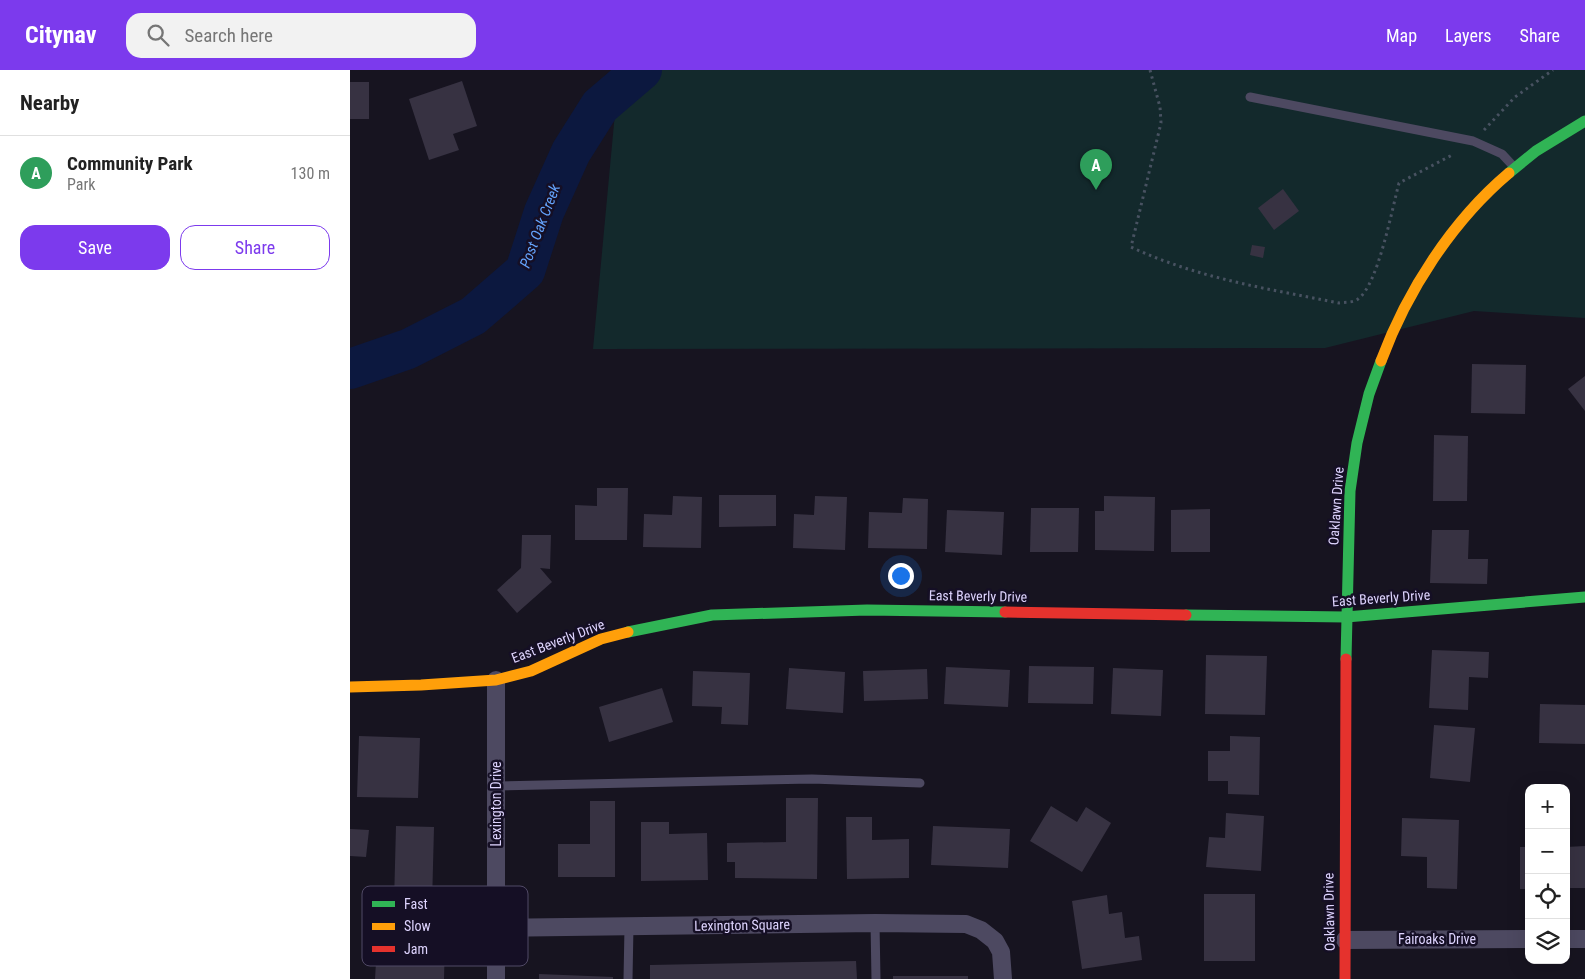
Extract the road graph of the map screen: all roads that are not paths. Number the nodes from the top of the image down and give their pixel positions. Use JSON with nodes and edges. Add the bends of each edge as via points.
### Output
{"nodes":[{"id":1,"x":1250,"y":97,"type":"dead end"},
{"id":2,"x":1585,"y":121,"type":"edge"},
{"id":3,"x":1515,"y":169,"type":"junction"},
{"id":4,"x":1585,"y":598,"type":"edge"},
{"id":5,"x":1346,"y":617,"type":"junction"},
{"id":6,"x":496,"y":680,"type":"junction"},
{"id":7,"x":350,"y":687,"type":"edge"},
{"id":8,"x":920,"y":783,"type":"dead end"},
{"id":9,"x":496,"y":786,"type":"junction"},
{"id":10,"x":496,"y":886,"type":"edge"},
{"id":11,"x":875,"y":923,"type":"junction"},
{"id":12,"x":629,"y":926,"type":"junction"},
{"id":13,"x":528,"y":928,"type":"edge"},
{"id":14,"x":1525,"y":939,"type":"edge"},
{"id":15,"x":1570,"y":939,"type":"edge"},
{"id":16,"x":1585,"y":939,"type":"edge"},
{"id":17,"x":1344,"y":940,"type":"junction"},
{"id":18,"x":496,"y":966,"type":"edge"},
{"id":19,"x":496,"y":979,"type":"edge"},
{"id":20,"x":628,"y":979,"type":"edge"},
{"id":21,"x":876,"y":979,"type":"edge"},
{"id":22,"x":1003,"y":979,"type":"edge"},
{"id":23,"x":1345,"y":979,"type":"edge"}],
"edges":[{"from":1,"to":3,"type":"lane","via":[[1473,141],[1502,154]]},
{"from":2,"to":3,"type":"street","name":"Oaklawn Drive","via":[[1556,137]]},
{"from":3,"to":5,"type":"street","name":"Oaklawn Drive","via":[[1472,211],[1435,256],[1405,306],[1374,376],[1357,442],[1350,490]]},
{"from":4,"to":5,"type":"street","name":"East Beverly Drive"},
{"from":5,"to":6,"type":"street","name":"East Beverly Drive","via":[[867,610],[712,616],[646,627],[601,639],[531,671]]},
{"from":5,"to":17,"type":"street","name":"Oaklawn Drive"},
{"from":6,"to":7,"type":"street","name":"East Beverly Drive"},
{"from":6,"to":9,"type":"street","name":"Lexington Drive"},
{"from":8,"to":9,"type":"lane","via":[[812,779]]},
{"from":9,"to":10,"type":"street","name":"Lexington Drive"},
{"from":11,"to":12,"type":"street","name":"Lexington Square"},
{"from":11,"to":21,"type":"lane"},
{"from":11,"to":22,"type":"street","name":"Lexington Square","via":[[966,924],[981,930],[995,941],[1001,952]]},
{"from":12,"to":13,"type":"street","name":"Lexington Square"},
{"from":12,"to":20,"type":"lane"},
{"from":14,"to":17,"type":"street","name":"Fairoaks Drive"},
{"from":15,"to":16,"type":"street"},
{"from":17,"to":23,"type":"street","name":"Oaklawn Drive"},
{"from":18,"to":19,"type":"street"}]}
